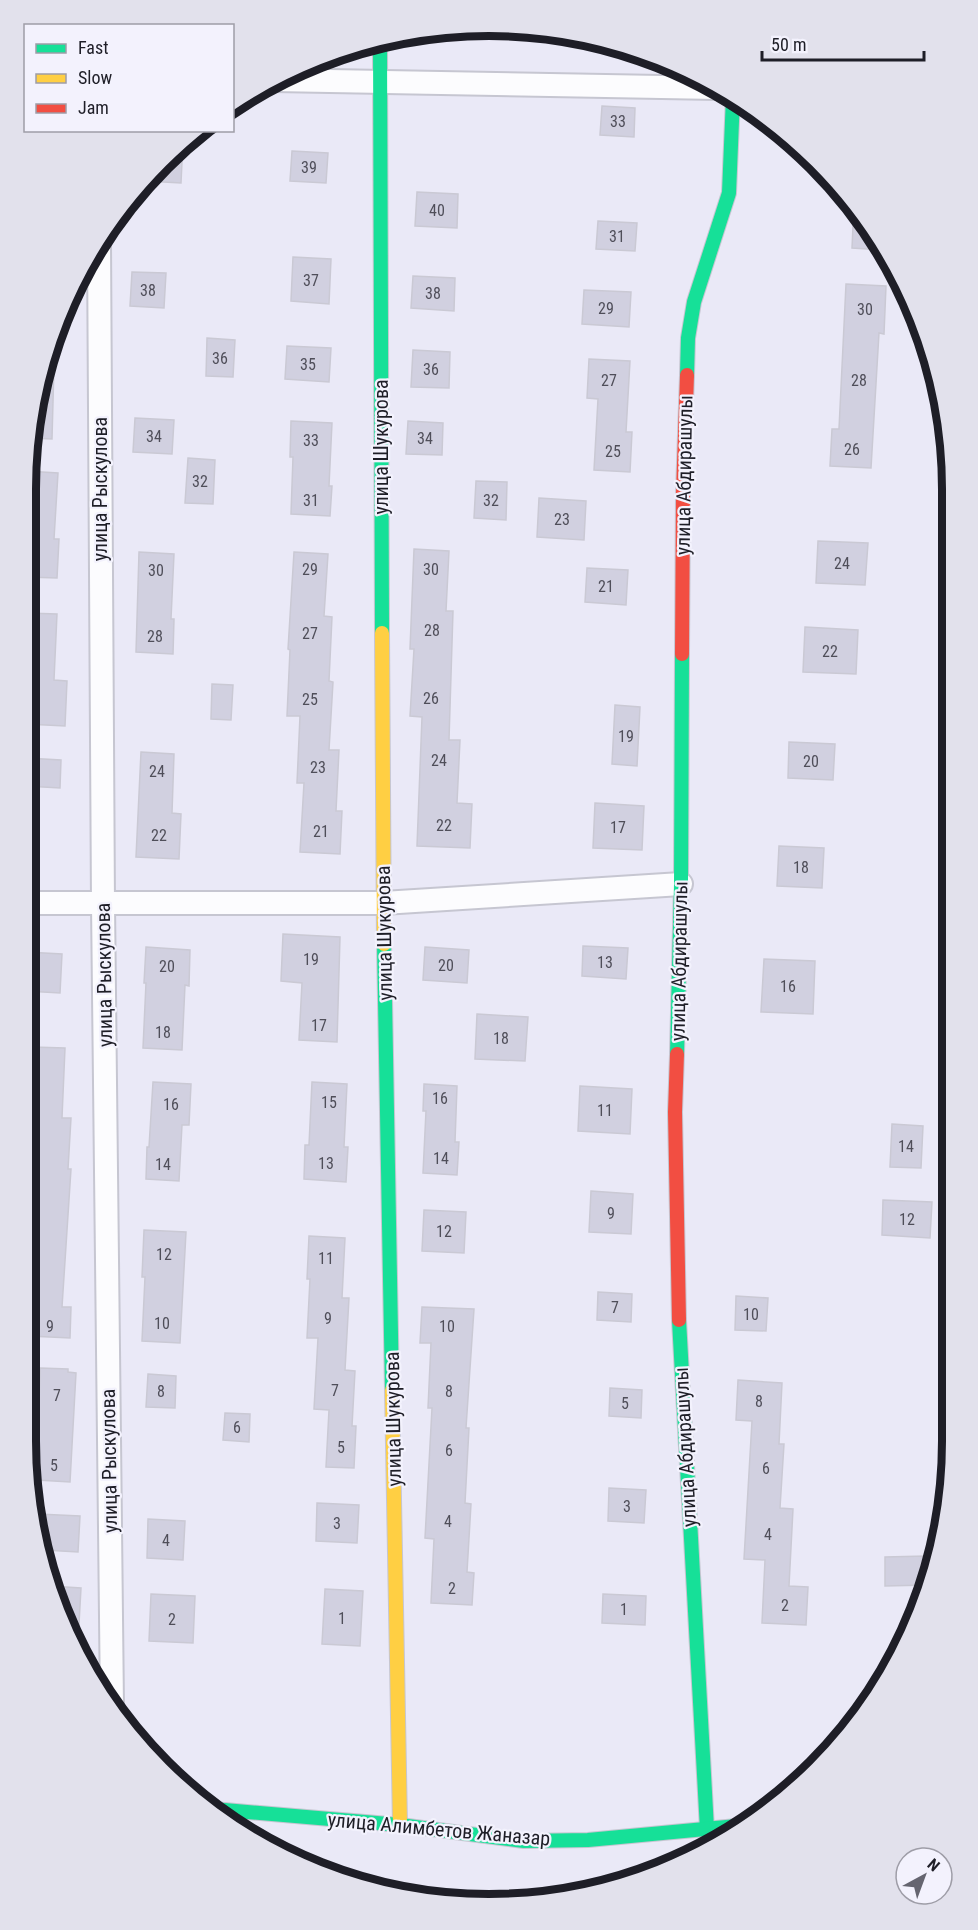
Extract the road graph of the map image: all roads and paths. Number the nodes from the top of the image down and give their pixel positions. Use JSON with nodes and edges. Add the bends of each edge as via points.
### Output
{"nodes":[{"id":1,"x":380,"y":49,"type":"edge"},
{"id":2,"x":295,"y":80,"type":"edge"},
{"id":3,"x":380,"y":81,"type":"junction"},
{"id":4,"x":698,"y":88,"type":"edge"},
{"id":5,"x":733,"y":107,"type":"edge"},
{"id":6,"x":99,"y":259,"type":"edge"},
{"id":7,"x":681,"y":884,"type":"junction"},
{"id":8,"x":36,"y":903,"type":"edge"},
{"id":9,"x":383,"y":903,"type":"junction"},
{"id":10,"x":103,"y":904,"type":"junction"},
{"id":11,"x":112,"y":1693,"type":"edge"},
{"id":12,"x":227,"y":1810,"type":"edge"},
{"id":13,"x":400,"y":1825,"type":"junction"},
{"id":14,"x":726,"y":1827,"type":"edge"},
{"id":15,"x":707,"y":1829,"type":"junction"}],
"edges":[{"from":1,"to":3,"type":"street","name":"улица Шукурова"},
{"from":2,"to":3,"type":"street"},
{"from":3,"to":4,"type":"street"},
{"from":3,"to":9,"type":"street","name":"улица Шукурова"},
{"from":5,"to":7,"type":"street","name":"улица Абдирашулы","via":[[729,193],[694,302],[688,338],[683,493]]},
{"from":6,"to":10,"type":"street","name":"улица Рыскулова"},
{"from":7,"to":9,"type":"street"},
{"from":7,"to":15,"type":"street","name":"улица Абдирашулы","via":[[675,1112],[679,1347]]},
{"from":8,"to":10,"type":"street"},
{"from":9,"to":10,"type":"street"},
{"from":9,"to":13,"type":"street","name":"улица Шукурова"},
{"from":10,"to":11,"type":"street","name":"улица Рыскулова"},
{"from":12,"to":13,"type":"street","name":"улица Алимбетов Жаназар"},
{"from":13,"to":15,"type":"street","name":"улица Алимбетов Жаназар","via":[[524,1840],[588,1840]]},
{"from":14,"to":15,"type":"street","name":"улица Алимбетов Жаназар"}]}
